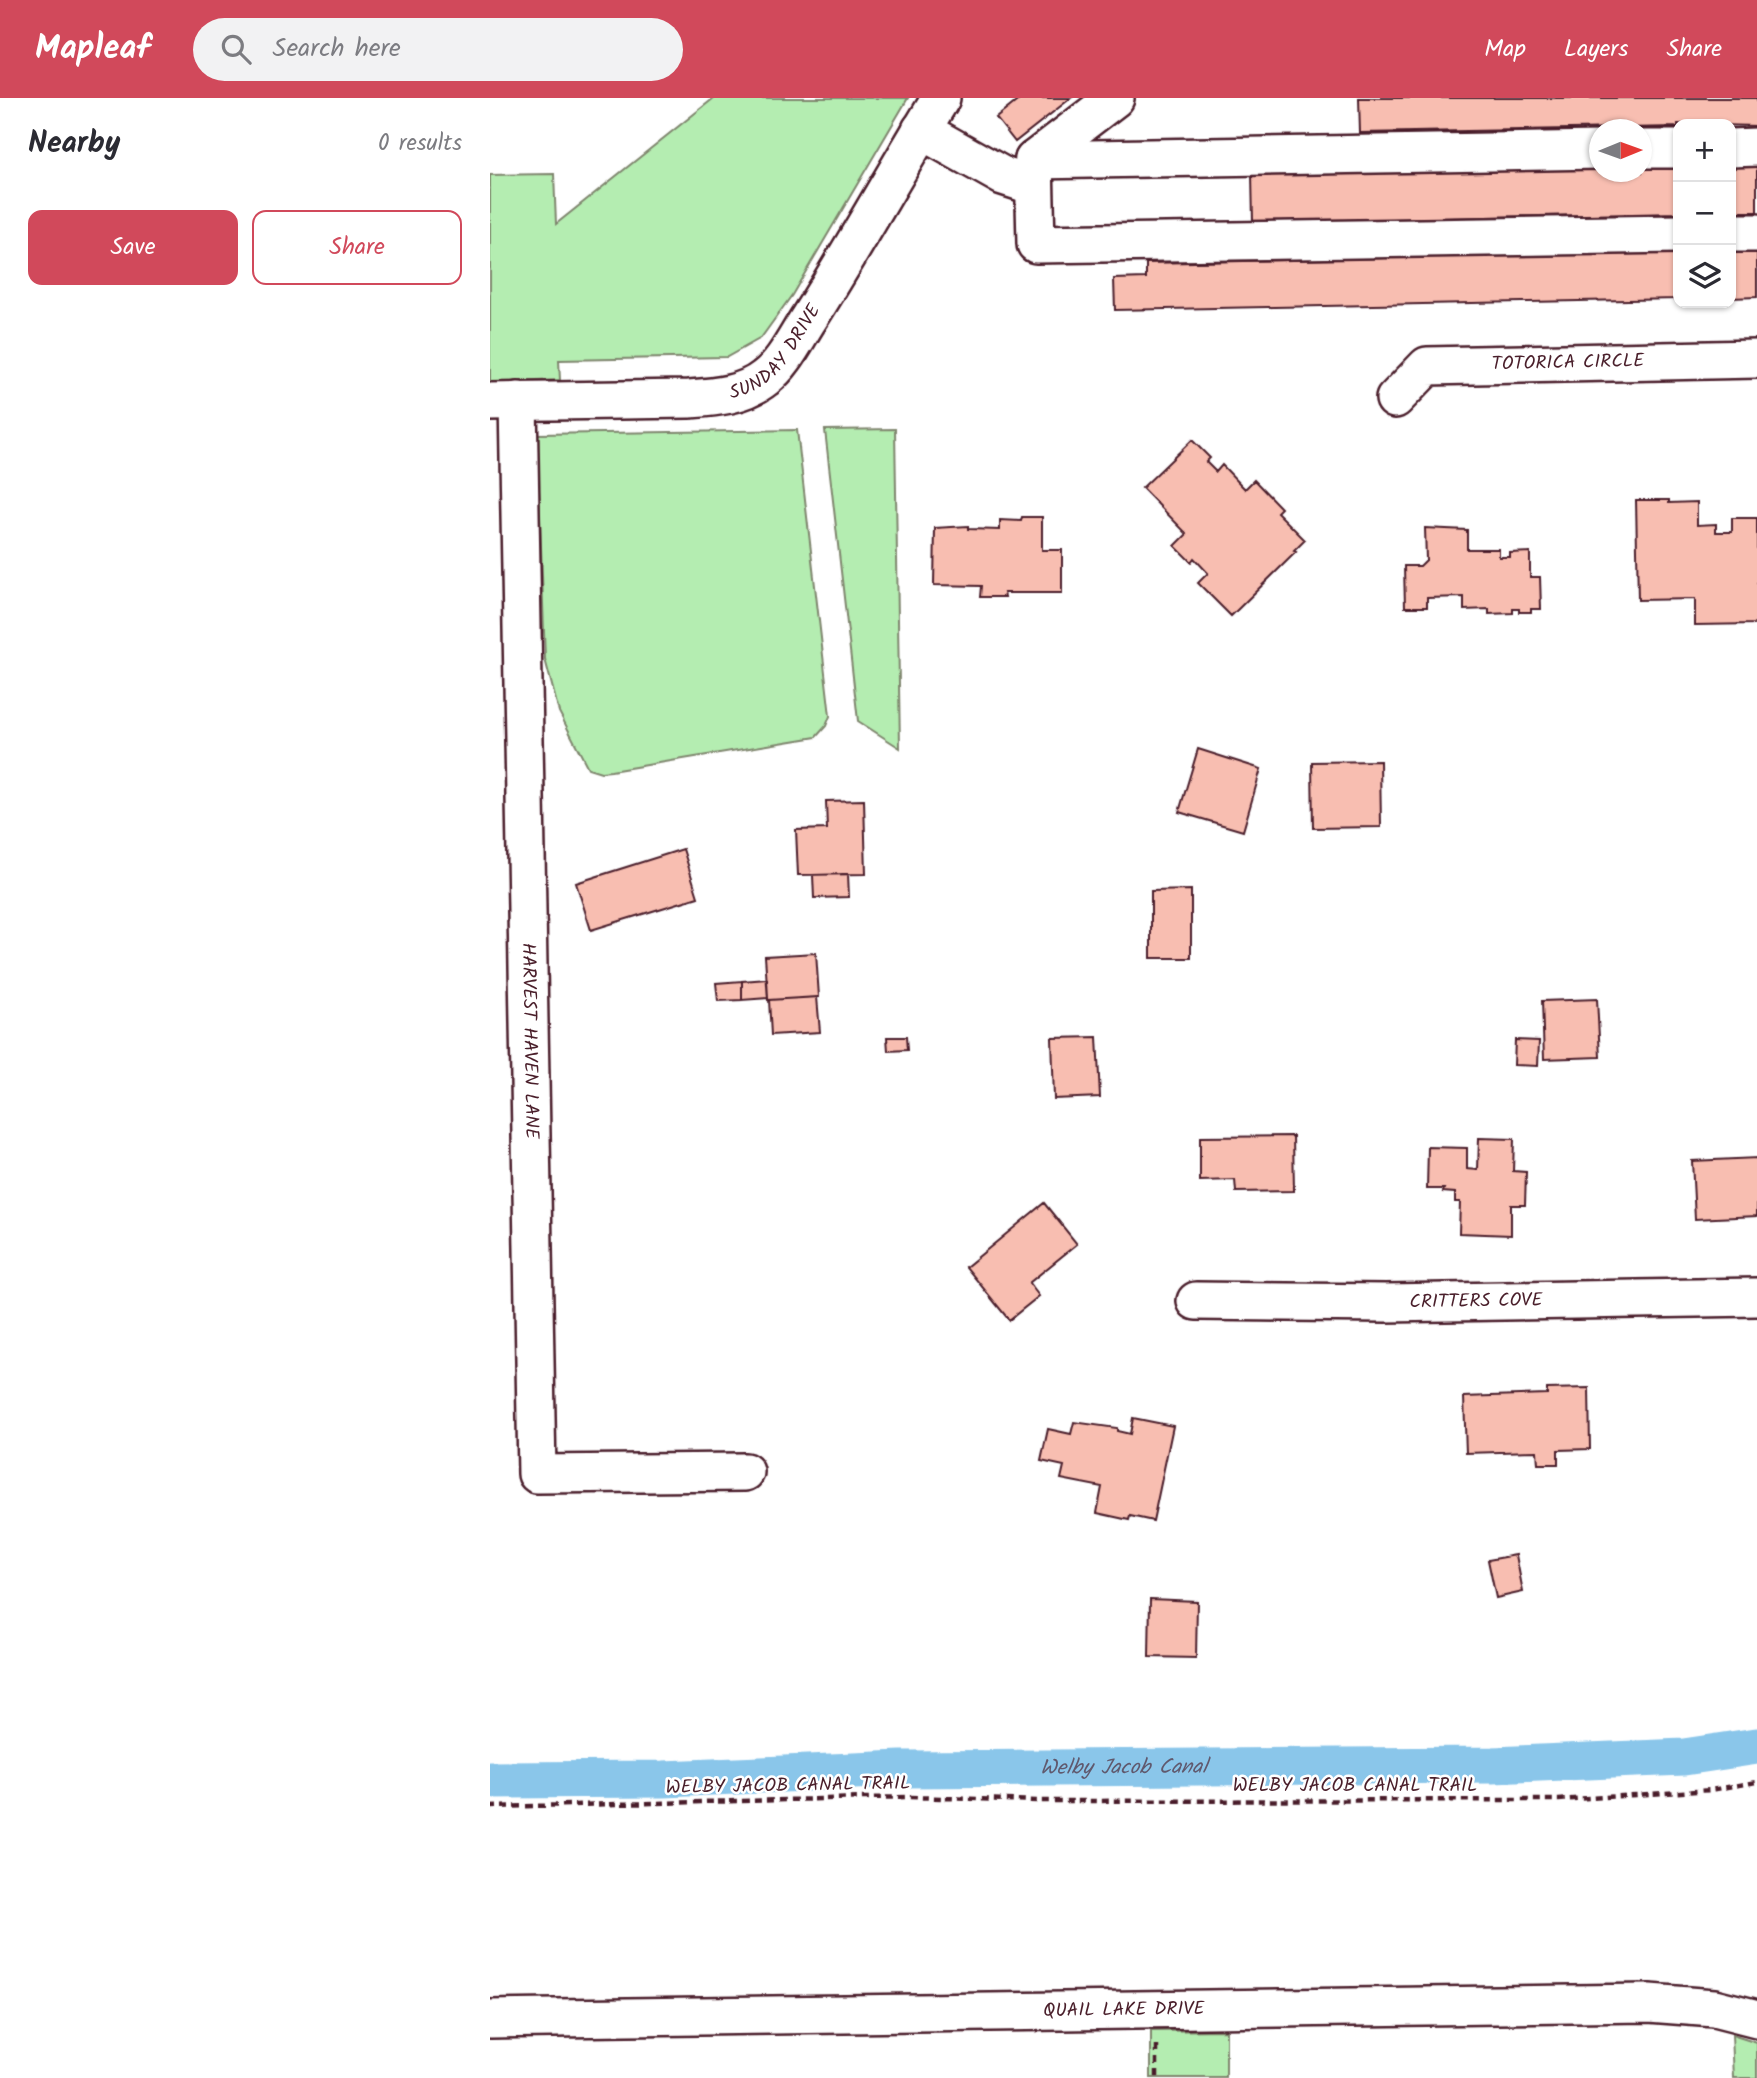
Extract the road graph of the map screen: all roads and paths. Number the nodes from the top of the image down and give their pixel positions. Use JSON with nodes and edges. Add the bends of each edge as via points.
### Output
{"nodes":[{"id":1,"x":941,"y":98,"type":"edge"},
{"id":2,"x":1115,"y":98,"type":"edge"},
{"id":3,"x":921,"y":130,"type":"junction"},
{"id":4,"x":1757,"y":147,"type":"edge"},
{"id":5,"x":1736,"y":148,"type":"edge"},
{"id":6,"x":1652,"y":149,"type":"edge"},
{"id":7,"x":1673,"y":149,"type":"edge"},
{"id":8,"x":1589,"y":150,"type":"edge"},
{"id":9,"x":1034,"y":173,"type":"junction"},
{"id":10,"x":1736,"y":233,"type":"edge"},
{"id":11,"x":1757,"y":233,"type":"edge"},
{"id":12,"x":1673,"y":234,"type":"edge"},
{"id":13,"x":1757,"y":359,"type":"edge"},
{"id":14,"x":1395,"y":399,"type":"dead end"},
{"id":15,"x":504,"y":401,"type":"edge"},
{"id":16,"x":1757,"y":1297,"type":"edge"},
{"id":17,"x":1196,"y":1301,"type":"dead end"},
{"id":18,"x":745,"y":1472,"type":"dead end"},
{"id":19,"x":1757,"y":1782,"type":"edge"},
{"id":20,"x":490,"y":1807,"type":"edge"},
{"id":21,"x":490,"y":2019,"type":"edge"},
{"id":22,"x":1757,"y":2019,"type":"edge"}],
"edges":[{"from":1,"to":3,"type":"street","name":"SUNDAY DRIVE"},
{"from":2,"to":9,"type":"street"},
{"from":3,"to":9,"type":"street","via":[[1003,176]]},
{"from":3,"to":15,"type":"street","name":"SUNDAY DRIVE","via":[[780,363],[751,388],[690,399]]},
{"from":4,"to":5,"type":"street"},
{"from":6,"to":7,"type":"street"},
{"from":8,"to":9,"type":"street"},
{"from":9,"to":12,"type":"street","via":[[1036,244]]},
{"from":10,"to":11,"type":"street"},
{"from":13,"to":14,"type":"street","name":"TOTORICA CIRCLE","via":[[1427,366]]},
{"from":15,"to":18,"type":"street","name":"HARVEST HAVEN LANE","via":[[537,1474]]},
{"from":16,"to":17,"type":"street","name":"CRITTERS COVE"},
{"from":19,"to":20,"type":"path","name":"WELBY JACOB CANAL TRAIL","via":[[1711,1790],[1559,1800],[909,1797]]},
{"from":21,"to":22,"type":"street","name":"QUAIL LAKE DRIVE","via":[[1649,2003],[1714,2008]]}]}
